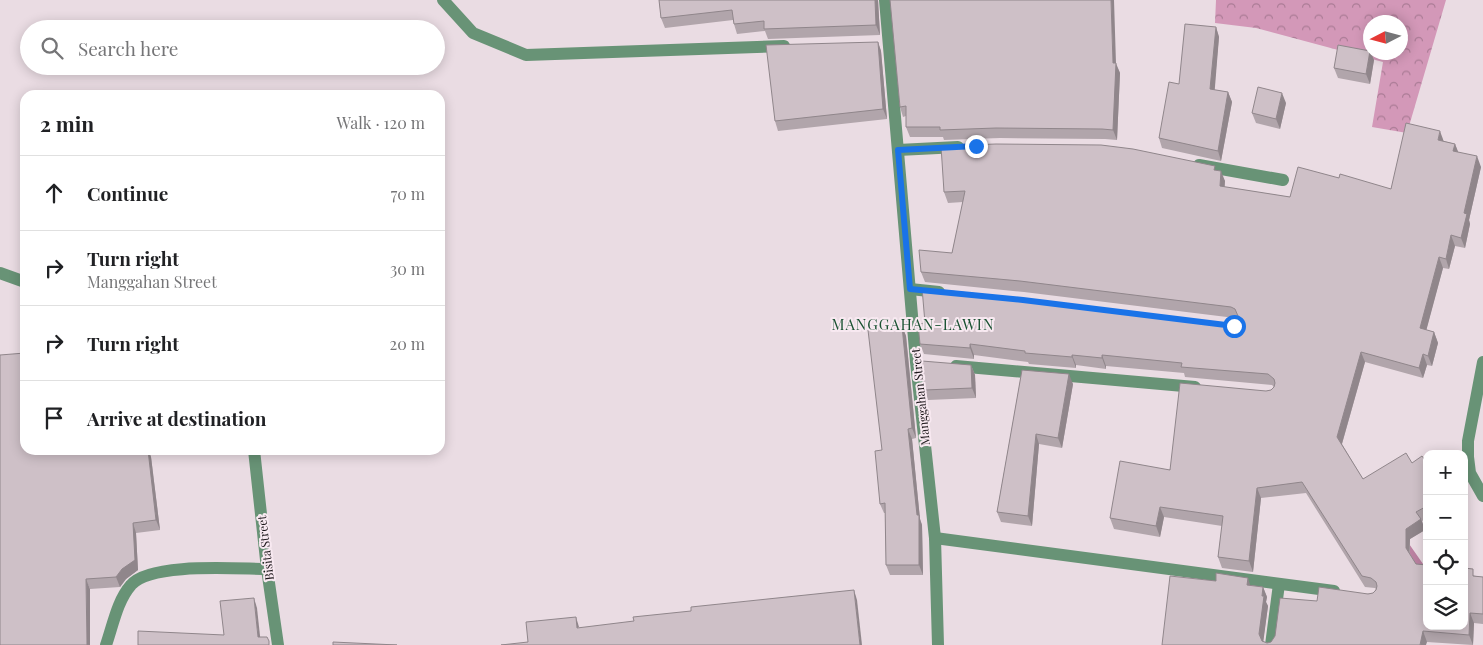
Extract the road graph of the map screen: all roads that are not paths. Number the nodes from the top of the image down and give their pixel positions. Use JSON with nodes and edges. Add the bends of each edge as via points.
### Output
{"nodes":[{"id":1,"x":444,"y":0,"type":"edge"},
{"id":2,"x":885,"y":0,"type":"edge"},
{"id":3,"x":800,"y":46,"type":"edge"},
{"id":4,"x":967,"y":147,"type":"edge"},
{"id":5,"x":898,"y":150,"type":"junction"},
{"id":6,"x":1184,"y":161,"type":"edge"},
{"id":7,"x":1284,"y":180,"type":"dead end"},
{"id":8,"x":0,"y":273,"type":"edge"},
{"id":9,"x":20,"y":280,"type":"edge"},
{"id":10,"x":910,"y":289,"type":"junction"},
{"id":11,"x":948,"y":292,"type":"edge"},
{"id":12,"x":1483,"y":362,"type":"edge"},
{"id":13,"x":945,"y":365,"type":"edge"},
{"id":14,"x":1212,"y":388,"type":"edge"},
{"id":15,"x":255,"y":455,"type":"edge"},
{"id":16,"x":1483,"y":496,"type":"edge"},
{"id":17,"x":935,"y":538,"type":"junction"},
{"id":18,"x":267,"y":569,"type":"junction"},
{"id":19,"x":1279,"y":584,"type":"junction"},
{"id":20,"x":1345,"y":592,"type":"edge"},
{"id":21,"x":106,"y":645,"type":"edge"},
{"id":22,"x":278,"y":645,"type":"edge"},
{"id":23,"x":938,"y":645,"type":"edge"},
{"id":24,"x":1271,"y":645,"type":"edge"}],
"edges":[{"from":1,"to":3,"type":"street","via":[[473,33],[526,55]]},
{"from":2,"to":5,"type":"street","name":"Manggahan Street","via":[[884,43]]},
{"from":4,"to":5,"type":"street"},
{"from":5,"to":10,"type":"street","name":"Manggahan Street"},
{"from":6,"to":7,"type":"street"},
{"from":8,"to":9,"type":"street"},
{"from":10,"to":11,"type":"street"},
{"from":10,"to":17,"type":"street","name":"Manggahan Street","via":[[921,363]]},
{"from":12,"to":16,"type":"street","via":[[1468,440],[1470,473]]},
{"from":13,"to":14,"type":"street"},
{"from":15,"to":18,"type":"street","name":"Bisita Street"},
{"from":17,"to":19,"type":"street"},
{"from":17,"to":23,"type":"street","name":"Manggahan Street"},
{"from":18,"to":21,"type":"street","via":[[185,568],[141,578],[133,582],[123,595]]},
{"from":18,"to":22,"type":"street","name":"Bisita Street"},
{"from":19,"to":20,"type":"street"},
{"from":19,"to":24,"type":"street"}]}
